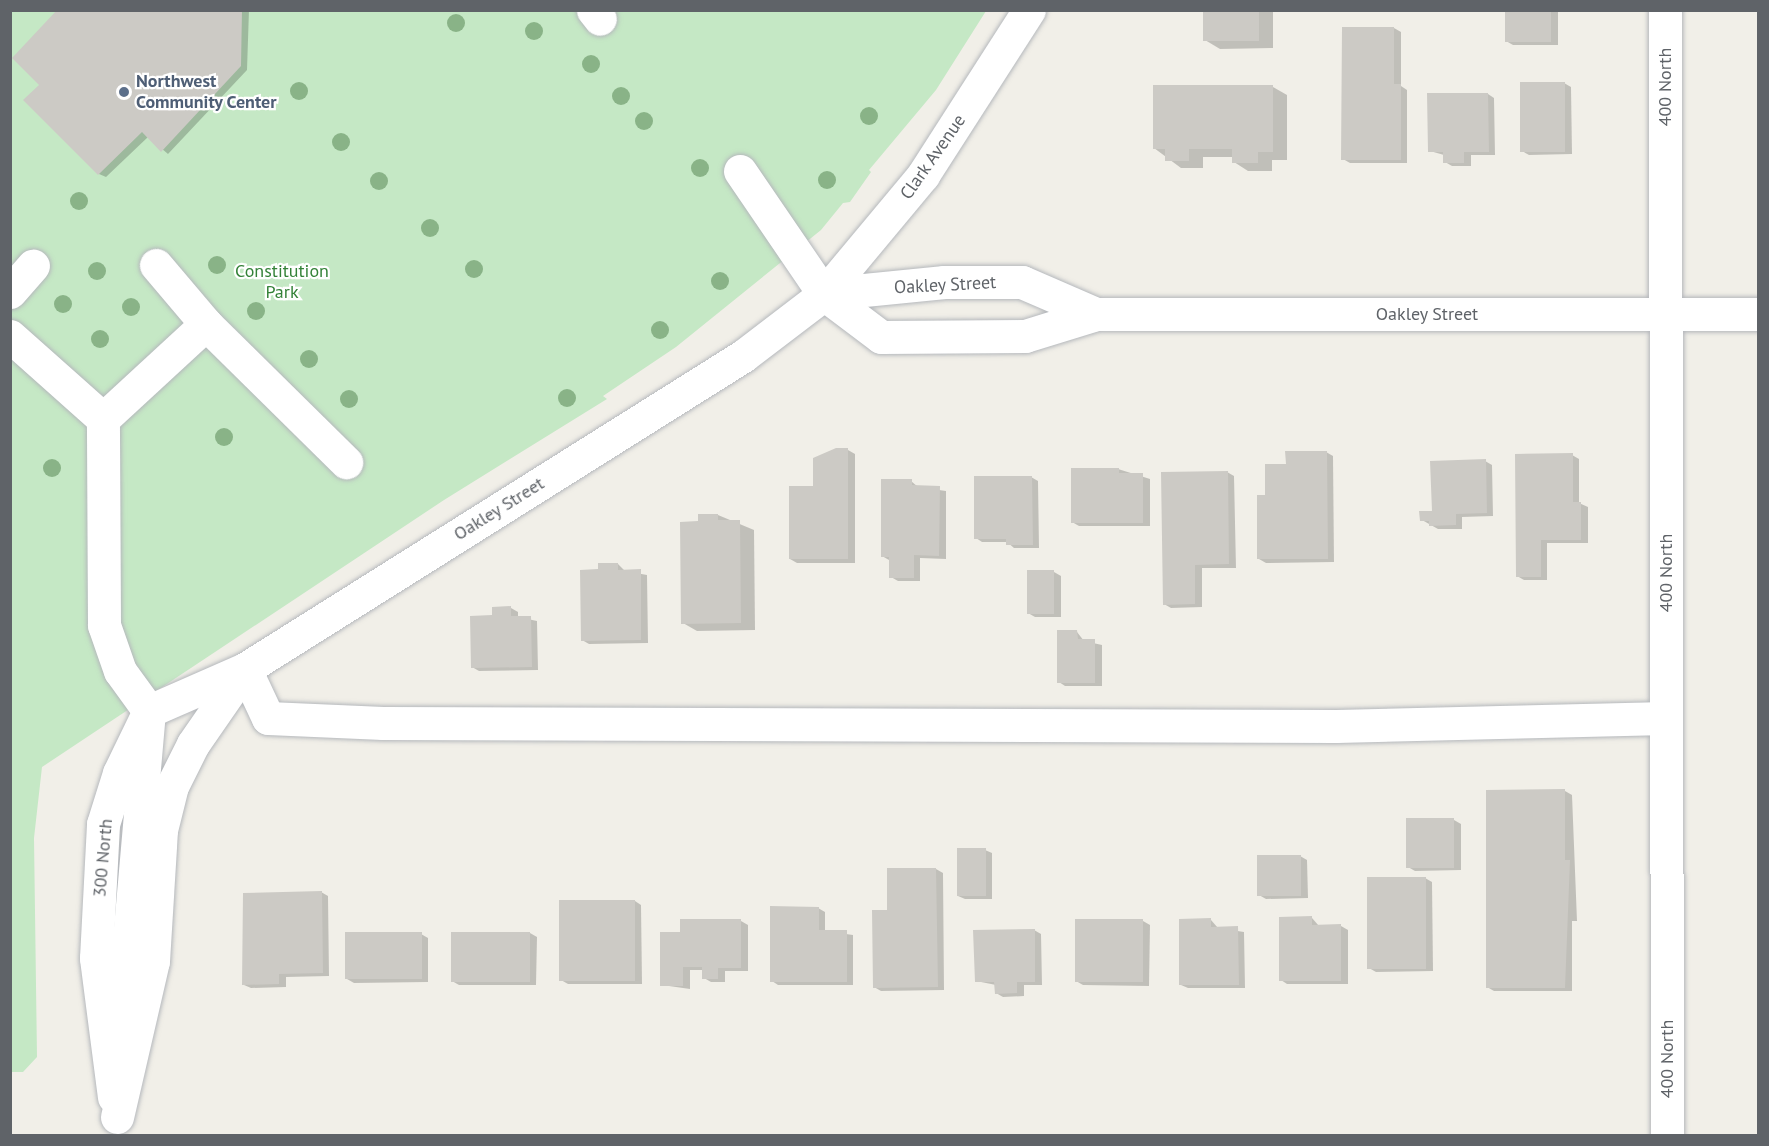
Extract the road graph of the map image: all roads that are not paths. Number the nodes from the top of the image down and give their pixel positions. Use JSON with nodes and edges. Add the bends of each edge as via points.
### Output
{"nodes":[{"id":1,"x":1029,"y":10,"type":"edge"},
{"id":2,"x":1665,"y":10,"type":"edge"},
{"id":3,"x":741,"y":171,"type":"dead end"},
{"id":4,"x":156,"y":265,"type":"dead end"},
{"id":5,"x":33,"y":266,"type":"dead end"},
{"id":6,"x":10,"y":292,"type":"edge"},
{"id":7,"x":824,"y":294,"type":"junction"},
{"id":8,"x":1096,"y":314,"type":"junction"},
{"id":9,"x":1665,"y":314,"type":"junction"},
{"id":10,"x":1758,"y":314,"type":"edge"},
{"id":11,"x":206,"y":324,"type":"junction"},
{"id":12,"x":10,"y":336,"type":"edge"},
{"id":13,"x":103,"y":419,"type":"junction"},
{"id":14,"x":346,"y":462,"type":"dead end"},
{"id":15,"x":245,"y":669,"type":"junction"},
{"id":16,"x":149,"y":711,"type":"junction"},
{"id":17,"x":1666,"y":718,"type":"junction"},
{"id":18,"x":193,"y":744,"type":"joint"},
{"id":19,"x":116,"y":1126,"type":"edge"},
{"id":20,"x":1667,"y":1136,"type":"edge"}],
"edges":[{"from":1,"to":7,"type":"street","name":"Clark Avenue","via":[[923,175]]},
{"from":2,"to":9,"type":"street","name":"400 North"},
{"from":3,"to":7,"type":"street"},
{"from":4,"to":11,"type":"street"},
{"from":5,"to":6,"type":"street"},
{"from":7,"to":8,"type":"street","name":"Oakley Street","via":[[944,282],[1022,282]]},
{"from":7,"to":8,"type":"street","name":"Oakley Street","via":[[882,337],[1025,336]]},
{"from":7,"to":15,"type":"street","name":"Oakley Street","via":[[743,356]]},
{"from":8,"to":9,"type":"street","name":"Oakley Street"},
{"from":9,"to":10,"type":"street","name":"Oakley Street"},
{"from":9,"to":17,"type":"street","name":"400 North"},
{"from":11,"to":13,"type":"street"},
{"from":11,"to":14,"type":"street"},
{"from":12,"to":13,"type":"street"},
{"from":13,"to":16,"type":"street","via":[[104,626],[120,671]]},
{"from":15,"to":16,"type":"street"},
{"from":15,"to":17,"type":"street","via":[[268,718],[394,723],[1335,726]]},
{"from":15,"to":18,"type":"street","name":"Oakley Street"},
{"from":16,"to":19,"type":"street","name":"300 North","via":[[119,773],[103,824],[96,958]]},
{"from":17,"to":20,"type":"street","name":"400 North"},
{"from":18,"to":19,"type":"street","name":"300 North","via":[[172,786],[161,830],[153,961]]}]}
